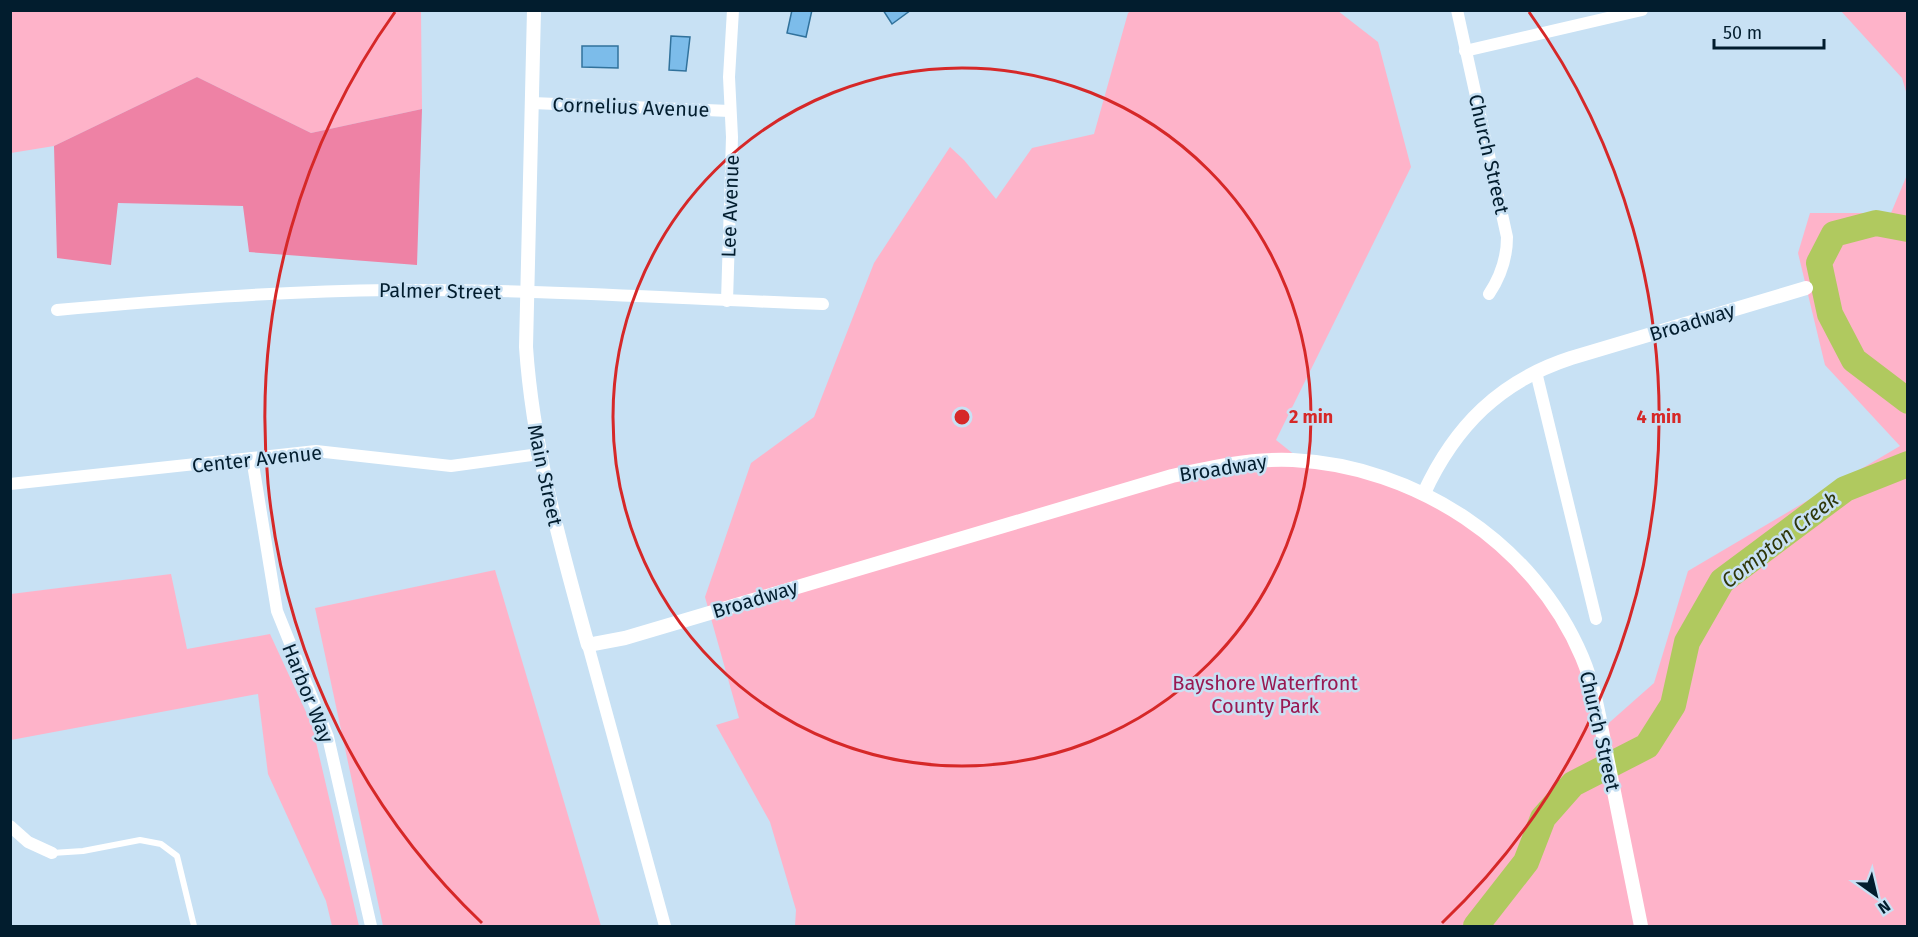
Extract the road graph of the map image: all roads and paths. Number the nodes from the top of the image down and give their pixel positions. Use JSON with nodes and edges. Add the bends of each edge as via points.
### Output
{"nodes":[{"id":1,"x":534,"y":10,"type":"edge"},
{"id":2,"x":733,"y":10,"type":"edge"},
{"id":3,"x":1457,"y":10,"type":"edge"},
{"id":4,"x":1641,"y":12,"type":"edge"},
{"id":5,"x":1465,"y":51,"type":"junction"},
{"id":6,"x":532,"y":103,"type":"junction"},
{"id":7,"x":730,"y":111,"type":"junction"},
{"id":8,"x":1806,"y":288,"type":"dead end"},
{"id":9,"x":526,"y":292,"type":"junction"},
{"id":10,"x":1489,"y":294,"type":"dead end"},
{"id":11,"x":727,"y":300,"type":"junction"},
{"id":12,"x":823,"y":304,"type":"dead end"},
{"id":13,"x":57,"y":310,"type":"dead end"},
{"id":14,"x":1536,"y":372,"type":"junction"},
{"id":15,"x":539,"y":454,"type":"junction"},
{"id":16,"x":252,"y":459,"type":"junction"},
{"id":17,"x":10,"y":484,"type":"edge"},
{"id":18,"x":1424,"y":493,"type":"junction"},
{"id":19,"x":1596,"y":619,"type":"dead end"},
{"id":20,"x":588,"y":645,"type":"junction"},
{"id":21,"x":10,"y":826,"type":"edge"},
{"id":22,"x":52,"y":853,"type":"joint"},
{"id":23,"x":194,"y":927,"type":"edge"},
{"id":24,"x":371,"y":927,"type":"edge"},
{"id":25,"x":665,"y":927,"type":"edge"},
{"id":26,"x":1641,"y":927,"type":"edge"}],
"edges":[{"from":1,"to":6,"type":"street","name":"Main Street"},
{"from":2,"to":7,"type":"street","name":"Lee Avenue"},
{"from":3,"to":5,"type":"street","name":"Church Street"},
{"from":4,"to":5,"type":"street"},
{"from":5,"to":10,"type":"street","name":"Church Street","via":[[1507,237],[1507,257]]},
{"from":6,"to":7,"type":"street","name":"Cornelius Avenue"},
{"from":6,"to":9,"type":"street","name":"Main Street"},
{"from":7,"to":11,"type":"street","name":"Lee Avenue"},
{"from":8,"to":14,"type":"street","name":"Broadway"},
{"from":9,"to":11,"type":"street","name":"Palmer Street"},
{"from":9,"to":13,"type":"street","name":"Palmer Street","via":[[297,292]]},
{"from":9,"to":15,"type":"street","name":"Main Street","via":[[528,387]]},
{"from":11,"to":12,"type":"street","name":"Palmer Street"},
{"from":14,"to":18,"type":"street","name":"Broadway","via":[[1498,395],[1457,435],[1439,460]]},
{"from":14,"to":19,"type":"street"},
{"from":15,"to":16,"type":"street","name":"Center Avenue","via":[[451,466],[327,450]]},
{"from":15,"to":20,"type":"street","name":"Main Street"},
{"from":16,"to":17,"type":"street","name":"Center Avenue"},
{"from":16,"to":24,"type":"street","name":"Harbor Way","via":[[277,611],[328,737]]},
{"from":18,"to":20,"type":"street","name":"Broadway","via":[[1378,475],[1319,463],[1253,460],[1214,466],[635,635]]},
{"from":18,"to":26,"type":"street","name":"Church Street","via":[[1470,521],[1507,551],[1549,599],[1582,656],[1597,705]]},
{"from":20,"to":25,"type":"street","name":"Main Street"},
{"from":21,"to":22,"type":"street","via":[[28,842]]},
{"from":22,"to":23,"type":"lane","via":[[140,840],[161,844],[177,856]]}]}
